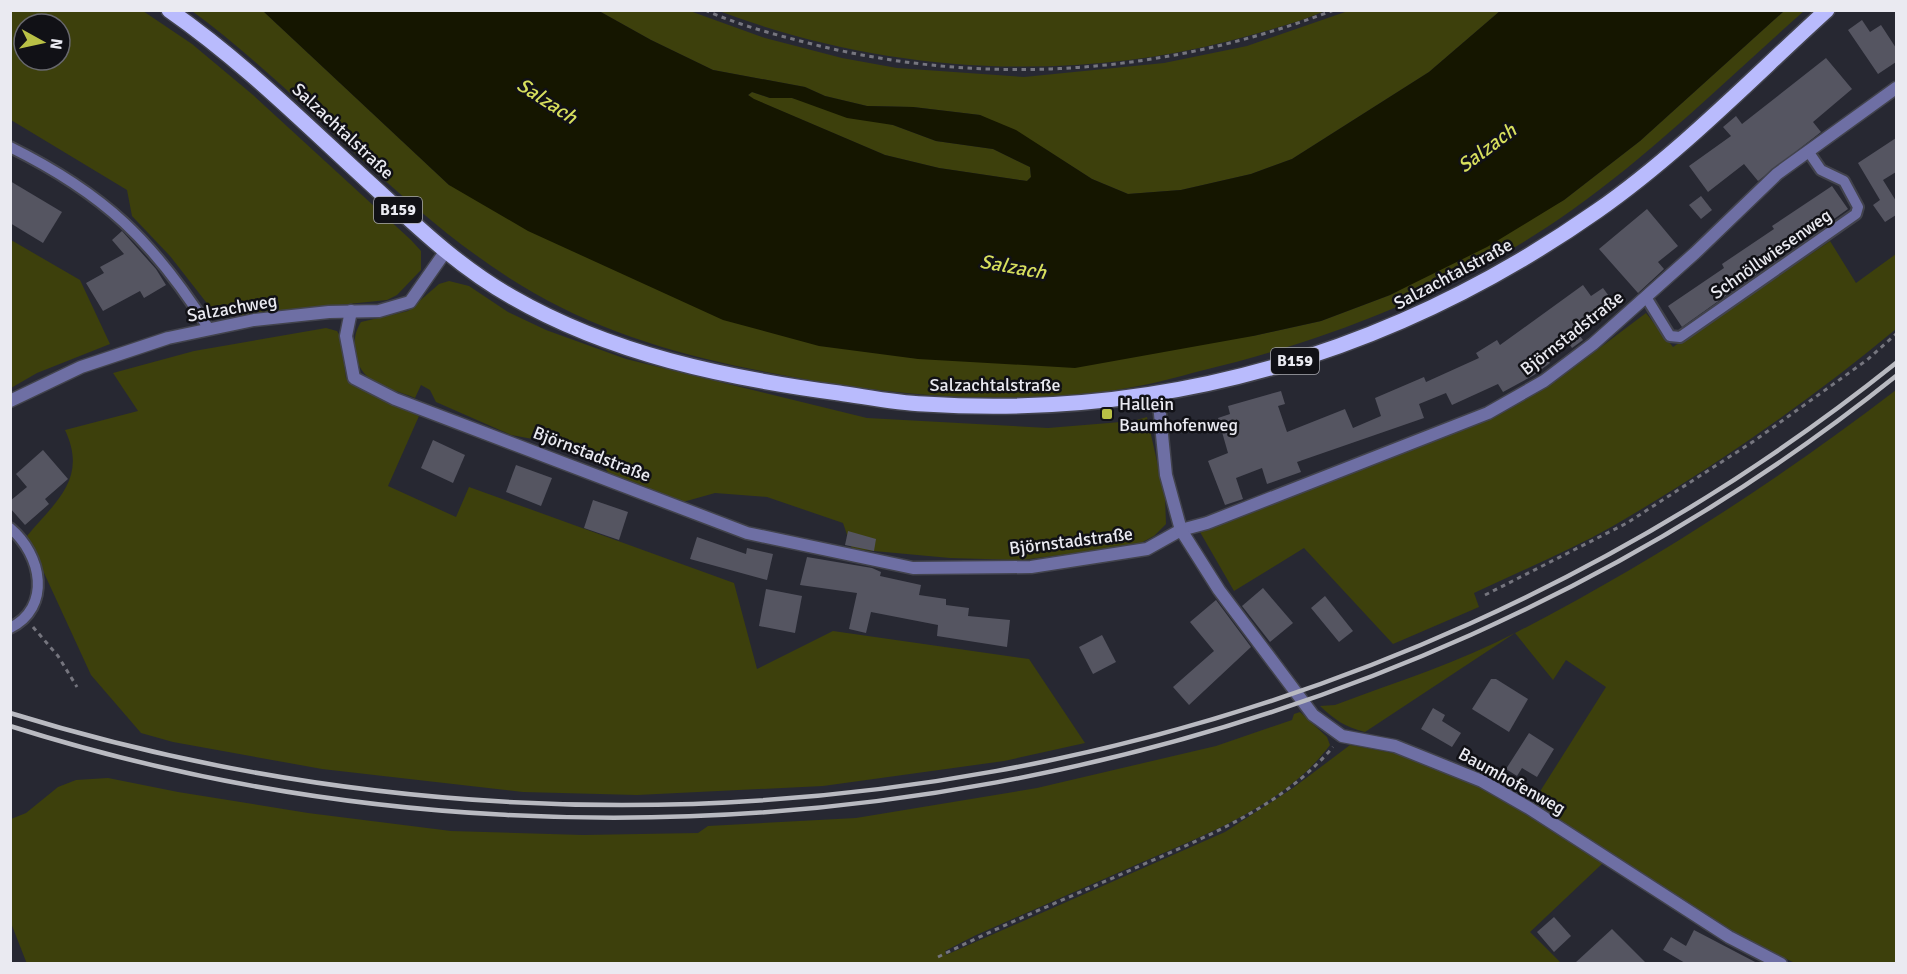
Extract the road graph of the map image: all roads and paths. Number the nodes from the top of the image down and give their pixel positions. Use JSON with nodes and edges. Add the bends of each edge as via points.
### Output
{"nodes":[{"id":1,"x":169,"y":10,"type":"edge"},
{"id":2,"x":705,"y":10,"type":"edge"},
{"id":3,"x":1334,"y":10,"type":"edge"},
{"id":4,"x":1827,"y":10,"type":"edge"},
{"id":5,"x":1896,"y":88,"type":"edge"},
{"id":6,"x":10,"y":147,"type":"edge"},
{"id":7,"x":1808,"y":151,"type":"junction"},
{"id":8,"x":445,"y":252,"type":"junction"},
{"id":9,"x":1646,"y":297,"type":"junction"},
{"id":10,"x":351,"y":311,"type":"junction"},
{"id":11,"x":209,"y":329,"type":"junction"},
{"id":12,"x":1896,"y":334,"type":"edge"},
{"id":13,"x":1158,"y":394,"type":"junction"},
{"id":14,"x":10,"y":401,"type":"edge"},
{"id":15,"x":10,"y":528,"type":"edge"},
{"id":16,"x":1180,"y":530,"type":"junction"},
{"id":17,"x":1485,"y":595,"type":"dead end"},
{"id":18,"x":26,"y":621,"type":"junction"},
{"id":19,"x":10,"y":628,"type":"edge"},
{"id":20,"x":77,"y":687,"type":"dead end"},
{"id":21,"x":1342,"y":736,"type":"junction"},
{"id":22,"x":938,"y":957,"type":"dead end"},
{"id":23,"x":1781,"y":963,"type":"edge"}],
"edges":[{"from":1,"to":8,"type":"main road","name":"Salzachtalstraße","number":"B159","via":[[267,87]]},
{"from":2,"to":3,"type":"path","via":[[771,33],[856,55],[944,68],[1009,71],[1133,62],[1196,52]]},
{"from":4,"to":13,"type":"main road","name":"Salzachtalstraße","number":"B159","via":[[1660,162],[1600,209],[1470,290],[1397,325],[1325,352],[1244,376]]},
{"from":5,"to":7,"type":"street","name":"Björnstadstraße"},
{"from":6,"to":11,"type":"lane","via":[[108,206],[147,243]]},
{"from":7,"to":9,"type":"street","name":"Björnstadstraße"},
{"from":7,"to":9,"type":"lane","name":"Schnöllwiesenweg","via":[[1821,170],[1844,181],[1858,207],[1856,214],[1680,337],[1670,336]]},
{"from":8,"to":10,"type":"street","name":"Salzachweg","via":[[410,302],[379,311]]},
{"from":8,"to":13,"type":"main road","name":"Salzachtalstraße","number":"B159","via":[[509,296],[556,321],[650,355],[733,375],[921,404],[1016,407]]},
{"from":9,"to":16,"type":"street","name":"Björnstadstraße","via":[[1544,381],[1488,413],[1207,523]]},
{"from":10,"to":11,"type":"street","name":"Salzachweg","via":[[254,320]]},
{"from":10,"to":16,"type":"street","name":"Björnstadstraße","via":[[346,336],[354,378],[395,399],[747,533],[913,568],[1042,565],[1147,549]]},
{"from":11,"to":14,"type":"street","name":"Salzachweg","via":[[168,338],[81,367]]},
{"from":12,"to":17,"type":"path","via":[[1867,360],[1754,441],[1627,523]]},
{"from":13,"to":16,"type":"street","name":"Baumhofenweg","via":[[1166,475]]},
{"from":15,"to":18,"type":"lane","via":[[24,540],[37,568],[38,599]]},
{"from":16,"to":21,"type":"street","name":"Baumhofenweg","via":[[1219,590],[1313,715]]},
{"from":18,"to":19,"type":"lane"},
{"from":18,"to":20,"type":"path","via":[[58,656]]},
{"from":21,"to":22,"type":"path","via":[[1318,765],[1253,813],[1224,829]]},
{"from":21,"to":23,"type":"street","name":"Baumhofenweg","via":[[1395,746],[1482,781],[1729,937]]}]}
